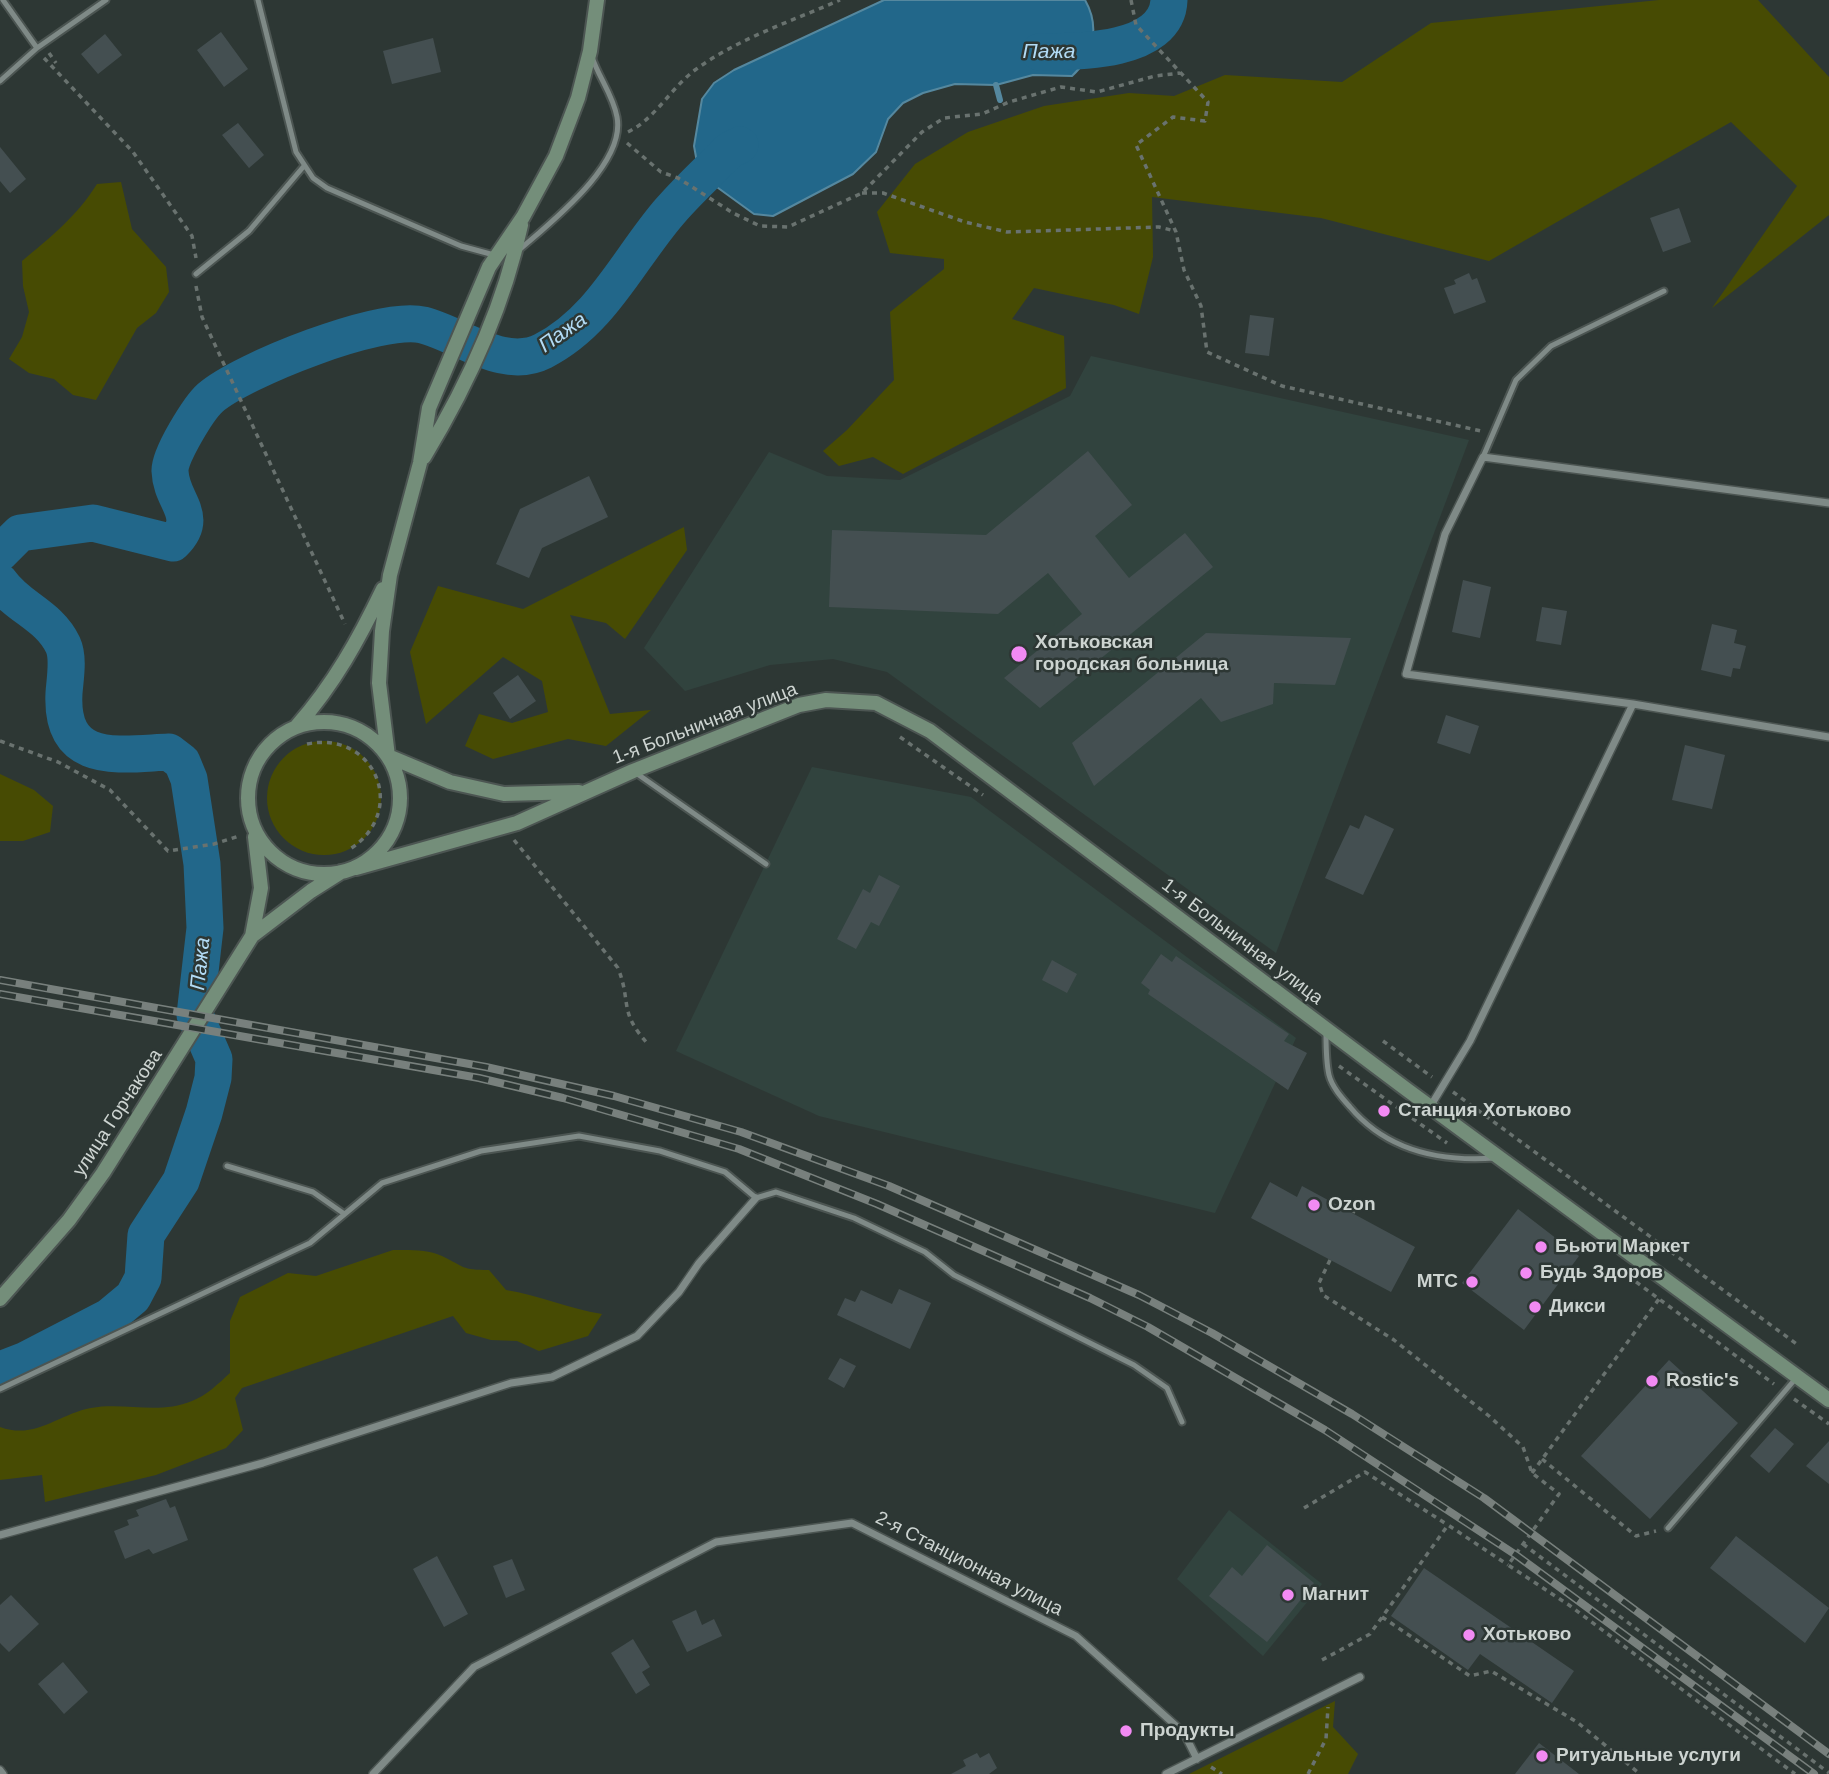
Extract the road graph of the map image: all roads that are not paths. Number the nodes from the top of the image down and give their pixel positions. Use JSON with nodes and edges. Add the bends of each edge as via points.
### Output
{"nodes":[{"id":1,"x":3,"y":0,"type":"edge"},
{"id":2,"x":106,"y":0,"type":"edge"},
{"id":3,"x":258,"y":0,"type":"edge"},
{"id":4,"x":597,"y":0,"type":"edge"},
{"id":5,"x":37,"y":48,"type":"junction"},
{"id":6,"x":590,"y":51,"type":"junction"},
{"id":7,"x":0,"y":81,"type":"edge"},
{"id":8,"x":304,"y":166,"type":"junction"},
{"id":9,"x":523,"y":217,"type":"junction"},
{"id":10,"x":515,"y":253,"type":"junction"},
{"id":11,"x":493,"y":262,"type":"junction"},
{"id":12,"x":195,"y":274,"type":"dead end"},
{"id":13,"x":1664,"y":291,"type":"dead end"},
{"id":14,"x":1483,"y":457,"type":"junction"},
{"id":15,"x":420,"y":463,"type":"junction"},
{"id":16,"x":1829,"y":503,"type":"edge"},
{"id":17,"x":390,"y":575,"type":"junction"},
{"id":18,"x":1633,"y":704,"type":"junction"},
{"id":19,"x":297,"y":726,"type":"junction"},
{"id":20,"x":1829,"y":737,"type":"edge"},
{"id":21,"x":388,"y":756,"type":"junction"},
{"id":22,"x":633,"y":771,"type":"junction"},
{"id":23,"x":585,"y":792,"type":"junction"},
{"id":24,"x":254,"y":830,"type":"junction"},
{"id":25,"x":765,"y":864,"type":"dead end"},
{"id":26,"x":348,"y":870,"type":"junction"},
{"id":27,"x":252,"y":936,"type":"junction"},
{"id":28,"x":1326,"y":1030,"type":"junction"},
{"id":29,"x":1430,"y":1107,"type":"junction"},
{"id":30,"x":1499,"y":1158,"type":"junction"},
{"id":31,"x":228,"y":1166,"type":"dead end"},
{"id":32,"x":756,"y":1198,"type":"junction"},
{"id":33,"x":343,"y":1213,"type":"junction"},
{"id":34,"x":0,"y":1299,"type":"edge"},
{"id":35,"x":1797,"y":1377,"type":"junction"},
{"id":36,"x":0,"y":1389,"type":"edge"},
{"id":37,"x":1829,"y":1401,"type":"edge"},
{"id":38,"x":1182,"y":1422,"type":"dead end"},
{"id":39,"x":1668,"y":1528,"type":"road end"},
{"id":40,"x":0,"y":1535,"type":"edge"},
{"id":41,"x":1360,"y":1677,"type":"dead end"},
{"id":42,"x":1197,"y":1759,"type":"junction"},
{"id":43,"x":373,"y":1774,"type":"edge"},
{"id":44,"x":1166,"y":1774,"type":"edge"}],
"edges":[{"from":1,"to":5,"type":"lane"},
{"from":2,"to":5,"type":"lane"},
{"from":3,"to":8,"type":"lane","via":[[296,152]]},
{"from":4,"to":6,"type":"main road"},
{"from":5,"to":7,"type":"lane"},
{"from":6,"to":9,"type":"main road","via":[[556,156]]},
{"from":6,"to":10,"type":"lane","via":[[613,101],[618,136],[611,155],[587,187]]},
{"from":8,"to":11,"type":"lane","via":[[327,188]]},
{"from":8,"to":12,"type":"lane","via":[[249,231]]},
{"from":9,"to":10,"type":"main road"},
{"from":9,"to":11,"type":"main road"},
{"from":10,"to":15,"type":"main road","via":[[510,276],[448,417]]},
{"from":11,"to":15,"type":"main road","via":[[429,408]]},
{"from":13,"to":14,"type":"lane","via":[[1551,346],[1516,380]]},
{"from":14,"to":16,"type":"street"},
{"from":14,"to":18,"type":"street","via":[[1445,534],[1406,674]]},
{"from":15,"to":17,"type":"main road"},
{"from":17,"to":19,"type":"main road","via":[[353,651]]},
{"from":17,"to":21,"type":"main road","via":[[379,683]]},
{"from":18,"to":20,"type":"street"},
{"from":18,"to":29,"type":"street","via":[[1470,1041]]},
{"from":19,"to":21,"type":"main road","via":[[322,722],[348,725],[370,737]]},
{"from":19,"to":24,"type":"main road","via":[[276,738],[260,756],[250,778],[248,802]]},
{"from":21,"to":23,"type":"main road","via":[[450,782],[504,794]]},
{"from":21,"to":26,"type":"main road","via":[[399,788],[397,821],[387,841]]},
{"from":22,"to":23,"type":"main road","name":"1-я Больничная улица"},
{"from":22,"to":25,"type":"lane"},
{"from":22,"to":28,"type":"main road","name":"1-я Больничная улица","via":[[799,705],[826,700],[876,703],[930,731]]},
{"from":23,"to":26,"type":"main road","name":"1-я Больничная улица","via":[[517,823]]},
{"from":24,"to":26,"type":"main road","via":[[288,865],[314,874]]},
{"from":24,"to":27,"type":"main road","via":[[261,888]]},
{"from":26,"to":27,"type":"main road","via":[[311,891]]},
{"from":27,"to":34,"type":"main road","name":"улица Горчакова","via":[[130,1133],[69,1220]]},
{"from":28,"to":29,"type":"main road","name":"1-я Больничная улица"},
{"from":28,"to":30,"type":"lane","via":[[1329,1076],[1341,1096],[1377,1132],[1417,1152],[1442,1158]]},
{"from":29,"to":30,"type":"main road","name":"1-я Больничная улица"},
{"from":30,"to":35,"type":"main road","name":"1-я Больничная улица"},
{"from":31,"to":33,"type":"lane","via":[[313,1192]]},
{"from":32,"to":33,"type":"lane","via":[[725,1172],[660,1150],[579,1136],[481,1151],[382,1183]]},
{"from":32,"to":38,"type":"lane","via":[[776,1192],[854,1218],[925,1252],[954,1275],[1134,1365],[1167,1388]]},
{"from":32,"to":40,"type":"street","via":[[637,1336],[552,1377],[511,1383],[262,1463]]},
{"from":33,"to":36,"type":"lane","via":[[310,1243]]},
{"from":35,"to":37,"type":"main road","name":"1-я Больничная улица"},
{"from":35,"to":39,"type":"lane"},
{"from":41,"to":42,"type":"street"},
{"from":42,"to":43,"type":"street","name":"2-я Станционная улица","via":[[1184,1733],[1076,1636],[852,1523],[716,1542],[474,1667]]},
{"from":42,"to":44,"type":"street"}]}
